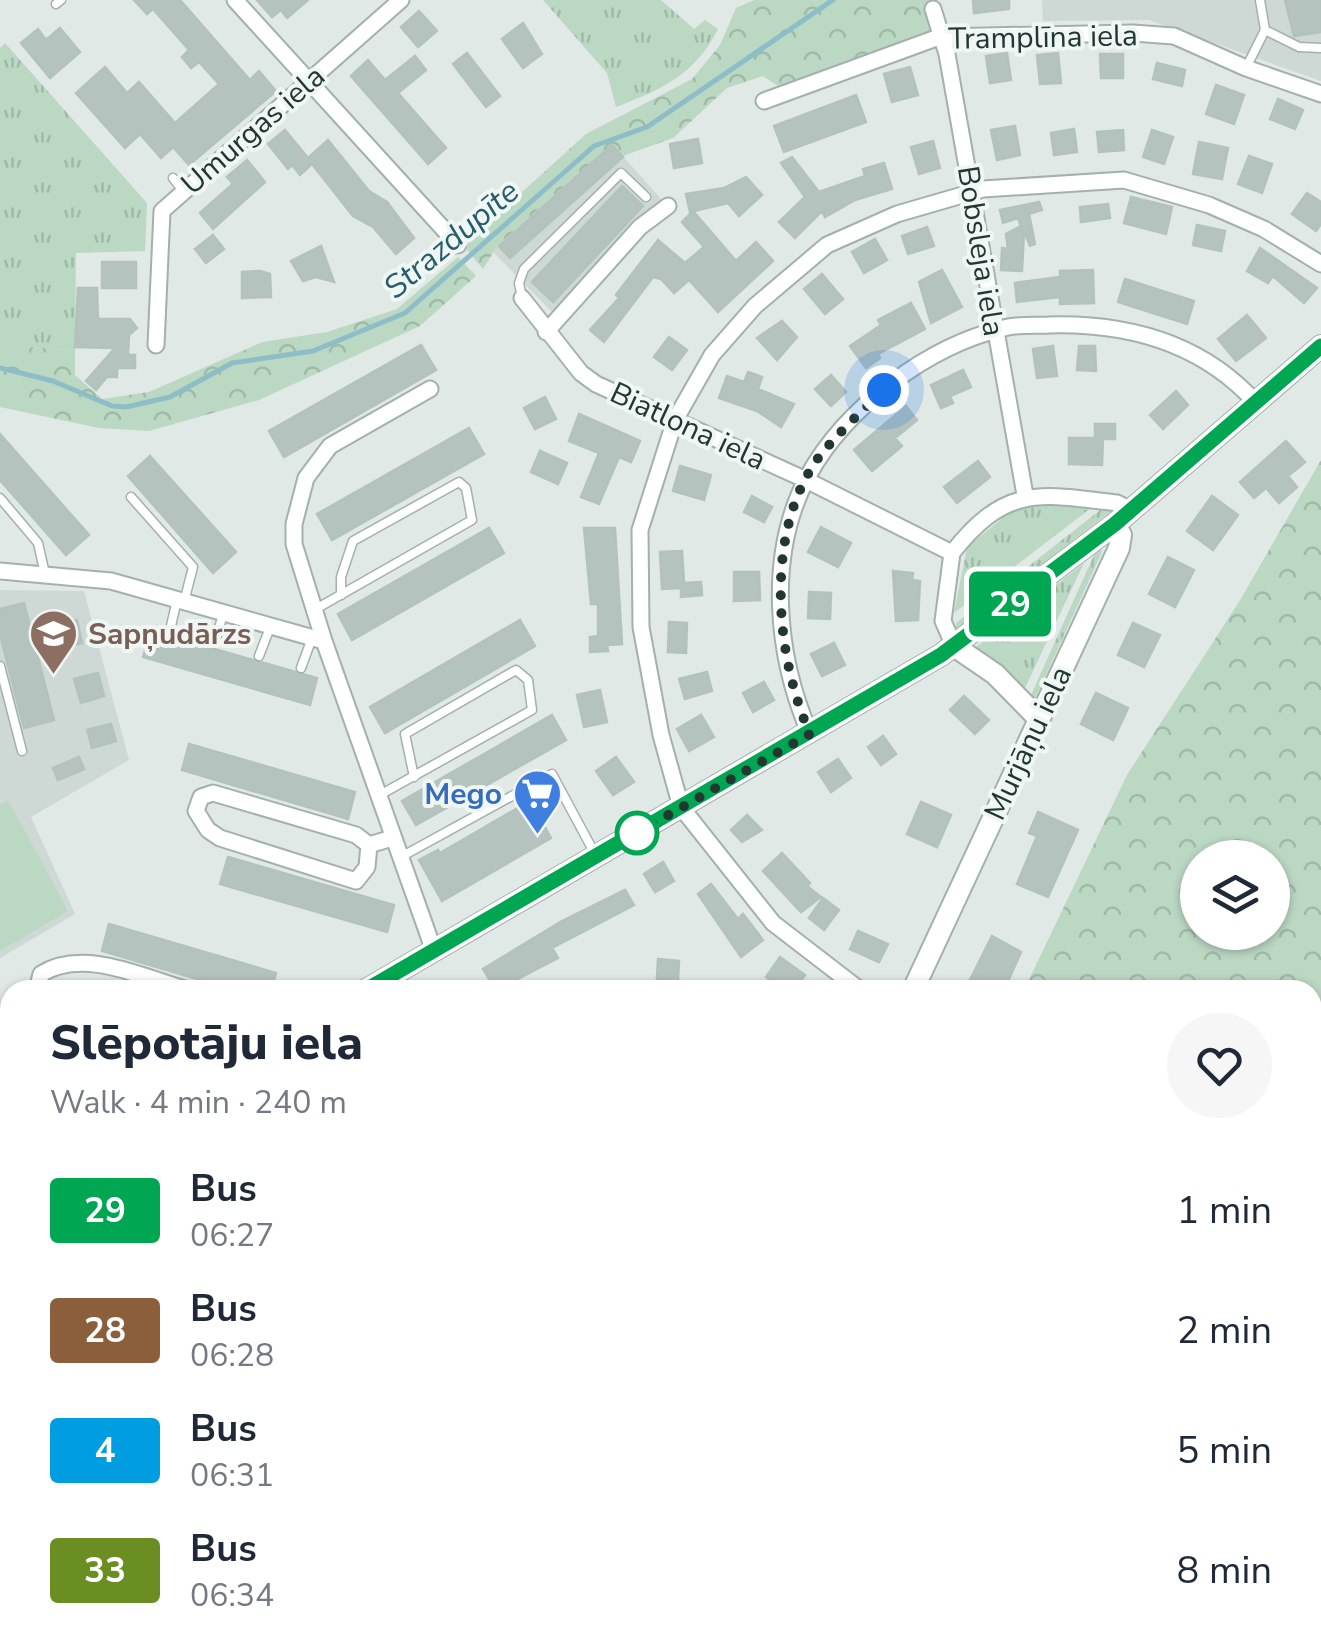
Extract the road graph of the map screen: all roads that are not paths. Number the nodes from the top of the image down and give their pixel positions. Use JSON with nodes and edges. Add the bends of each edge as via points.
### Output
{"nodes":[{"id":1,"x":234,"y":0,"type":"edge"},
{"id":2,"x":402,"y":0,"type":"edge"},
{"id":3,"x":1260,"y":0,"type":"edge"},
{"id":4,"x":933,"y":9,"type":"dead end"},
{"id":5,"x":1265,"y":30,"type":"junction"},
{"id":6,"x":939,"y":37,"type":"junction"},
{"id":7,"x":1321,"y":48,"type":"edge"},
{"id":8,"x":1246,"y":68,"type":"junction"},
{"id":9,"x":308,"y":84,"type":"junction"},
{"id":10,"x":1321,"y":94,"type":"edge"},
{"id":11,"x":764,"y":101,"type":"dead end"},
{"id":12,"x":970,"y":191,"type":"junction"},
{"id":13,"x":646,"y":197,"type":"dead end"},
{"id":14,"x":668,"y":206,"type":"dead end"},
{"id":15,"x":458,"y":245,"type":"dead end"},
{"id":16,"x":1321,"y":264,"type":"edge"},
{"id":17,"x":522,"y":298,"type":"joint"},
{"id":18,"x":546,"y":332,"type":"junction"},
{"id":19,"x":993,"y":332,"type":"junction"},
{"id":20,"x":156,"y":345,"type":"dead end"},
{"id":21,"x":1321,"y":346,"type":"edge"},
{"id":22,"x":430,"y":389,"type":"dead end"},
{"id":23,"x":1256,"y":402,"type":"junction"},
{"id":24,"x":675,"y":420,"type":"junction"},
{"id":25,"x":806,"y":480,"type":"junction"},
{"id":26,"x":1025,"y":494,"type":"junction"},
{"id":27,"x":131,"y":497,"type":"dead end"},
{"id":28,"x":0,"y":498,"type":"edge"},
{"id":29,"x":1123,"y":517,"type":"junction"},
{"id":30,"x":952,"y":553,"type":"junction"},
{"id":31,"x":0,"y":571,"type":"edge"},
{"id":32,"x":44,"y":574,"type":"junction"},
{"id":33,"x":340,"y":595,"type":"junction"},
{"id":34,"x":181,"y":598,"type":"junction"},
{"id":35,"x":224,"y":610,"type":"junction"},
{"id":36,"x":314,"y":610,"type":"junction"},
{"id":37,"x":271,"y":625,"type":"junction"},
{"id":38,"x":170,"y":630,"type":"dead end"},
{"id":39,"x":318,"y":640,"type":"junction"},
{"id":40,"x":215,"y":643,"type":"dead end"},
{"id":41,"x":954,"y":646,"type":"junction"},
{"id":42,"x":260,"y":656,"type":"dead end"},
{"id":43,"x":0,"y":666,"type":"edge"},
{"id":44,"x":301,"y":668,"type":"dead end"},
{"id":45,"x":1039,"y":719,"type":"junction"},
{"id":46,"x":810,"y":734,"type":"junction"},
{"id":47,"x":22,"y":750,"type":"dead end"},
{"id":48,"x":414,"y":777,"type":"junction"},
{"id":49,"x":378,"y":796,"type":"junction"},
{"id":50,"x":681,"y":807,"type":"junction"},
{"id":51,"x":392,"y":838,"type":"junction"},
{"id":52,"x":369,"y":844,"type":"junction"},
{"id":53,"x":597,"y":856,"type":"junction"},
{"id":54,"x":399,"y":858,"type":"junction"},
{"id":55,"x":434,"y":951,"type":"junction"},
{"id":56,"x":40,"y":980,"type":"edge"},
{"id":57,"x":151,"y":980,"type":"edge"},
{"id":58,"x":383,"y":980,"type":"edge"},
{"id":59,"x":847,"y":980,"type":"edge"},
{"id":60,"x":918,"y":980,"type":"edge"}],
"edges":[{"from":1,"to":9,"type":"street"},
{"from":2,"to":9,"type":"street","name":"Umurgas iela"},
{"from":3,"to":5,"type":"lane"},
{"from":4,"to":6,"type":"street","name":"Bobsleja iela"},
{"from":5,"to":7,"type":"lane","via":[[1299,47]]},
{"from":5,"to":8,"type":"lane"},
{"from":6,"to":8,"type":"street","name":"Tramplīna iela","via":[[1174,36]]},
{"from":6,"to":11,"type":"street","name":"Tramplīna iela"},
{"from":6,"to":12,"type":"street","name":"Bobsleja iela"},
{"from":8,"to":10,"type":"street","name":"Tramplīna iela"},
{"from":9,"to":15,"type":"street"},
{"from":9,"to":20,"type":"street","name":"Umurgas iela","via":[[178,185],[162,211]]},
{"from":12,"to":16,"type":"street","via":[[1124,180],[1209,205]]},
{"from":12,"to":19,"type":"street","name":"Bobsleja iela"},
{"from":12,"to":24,"type":"street","via":[[827,244],[726,334]]},
{"from":13,"to":17,"type":"lane","via":[[621,173],[524,269]]},
{"from":14,"to":18,"type":"street","via":[[640,227]]},
{"from":17,"to":18,"type":"street","name":"Biatlona iela"},
{"from":18,"to":24,"type":"street","name":"Biatlona iela","via":[[588,379]]},
{"from":19,"to":23,"type":"street","via":[[1081,325],[1131,330],[1198,356]]},
{"from":19,"to":25,"type":"street","via":[[937,355],[884,390]]},
{"from":19,"to":26,"type":"street","name":"Bobsleja iela"},
{"from":21,"to":23,"type":"street"},
{"from":22,"to":36,"type":"street","via":[[330,446],[306,478],[294,544]]},
{"from":23,"to":29,"type":"street"},
{"from":24,"to":25,"type":"street","name":"Biatlona iela"},
{"from":24,"to":50,"type":"street","via":[[640,530],[640,580],[649,682]]},
{"from":25,"to":30,"type":"street","name":"Biatlona iela"},
{"from":25,"to":46,"type":"street","via":[[780,607],[787,671]]},
{"from":26,"to":29,"type":"street","via":[[1117,503]]},
{"from":26,"to":30,"type":"street"},
{"from":27,"to":34,"type":"lane","via":[[193,567]]},
{"from":28,"to":32,"type":"lane","via":[[38,543]]},
{"from":29,"to":41,"type":"street"},
{"from":29,"to":45,"type":"street","name":"Murjāņu iela","via":[[1119,548]]},
{"from":30,"to":41,"type":"street","via":[[943,622]]},
{"from":31,"to":32,"type":"street"},
{"from":32,"to":34,"type":"street"},
{"from":33,"to":33,"type":"lane","via":[[472,520],[466,488],[458,482],[354,541]]},
{"from":33,"to":36,"type":"lane"},
{"from":34,"to":35,"type":"street"},
{"from":34,"to":38,"type":"lane"},
{"from":35,"to":37,"type":"street"},
{"from":35,"to":40,"type":"lane"},
{"from":36,"to":39,"type":"street"},
{"from":37,"to":39,"type":"street"},
{"from":37,"to":42,"type":"lane"},
{"from":39,"to":44,"type":"lane"},
{"from":39,"to":49,"type":"street"},
{"from":41,"to":45,"type":"street","via":[[995,674]]},
{"from":41,"to":46,"type":"street"},
{"from":43,"to":47,"type":"lane"},
{"from":45,"to":60,"type":"street","name":"Murjāņu iela"},
{"from":46,"to":50,"type":"street"},
{"from":48,"to":48,"type":"lane","via":[[532,710],[528,680],[516,670],[406,734]]},
{"from":48,"to":49,"type":"lane"},
{"from":49,"to":51,"type":"street"},
{"from":50,"to":53,"type":"street"},
{"from":50,"to":59,"type":"street","via":[[773,924]]},
{"from":51,"to":52,"type":"street"},
{"from":51,"to":54,"type":"street"},
{"from":52,"to":52,"type":"street","via":[[367,867],[356,880],[220,838],[196,812],[201,796],[213,794]]},
{"from":53,"to":54,"type":"lane","via":[[552,774]]},
{"from":53,"to":55,"type":"street"},
{"from":54,"to":55,"type":"street"},
{"from":55,"to":58,"type":"street"},
{"from":56,"to":57,"type":"street","via":[[52,967],[85,962]]}]}
